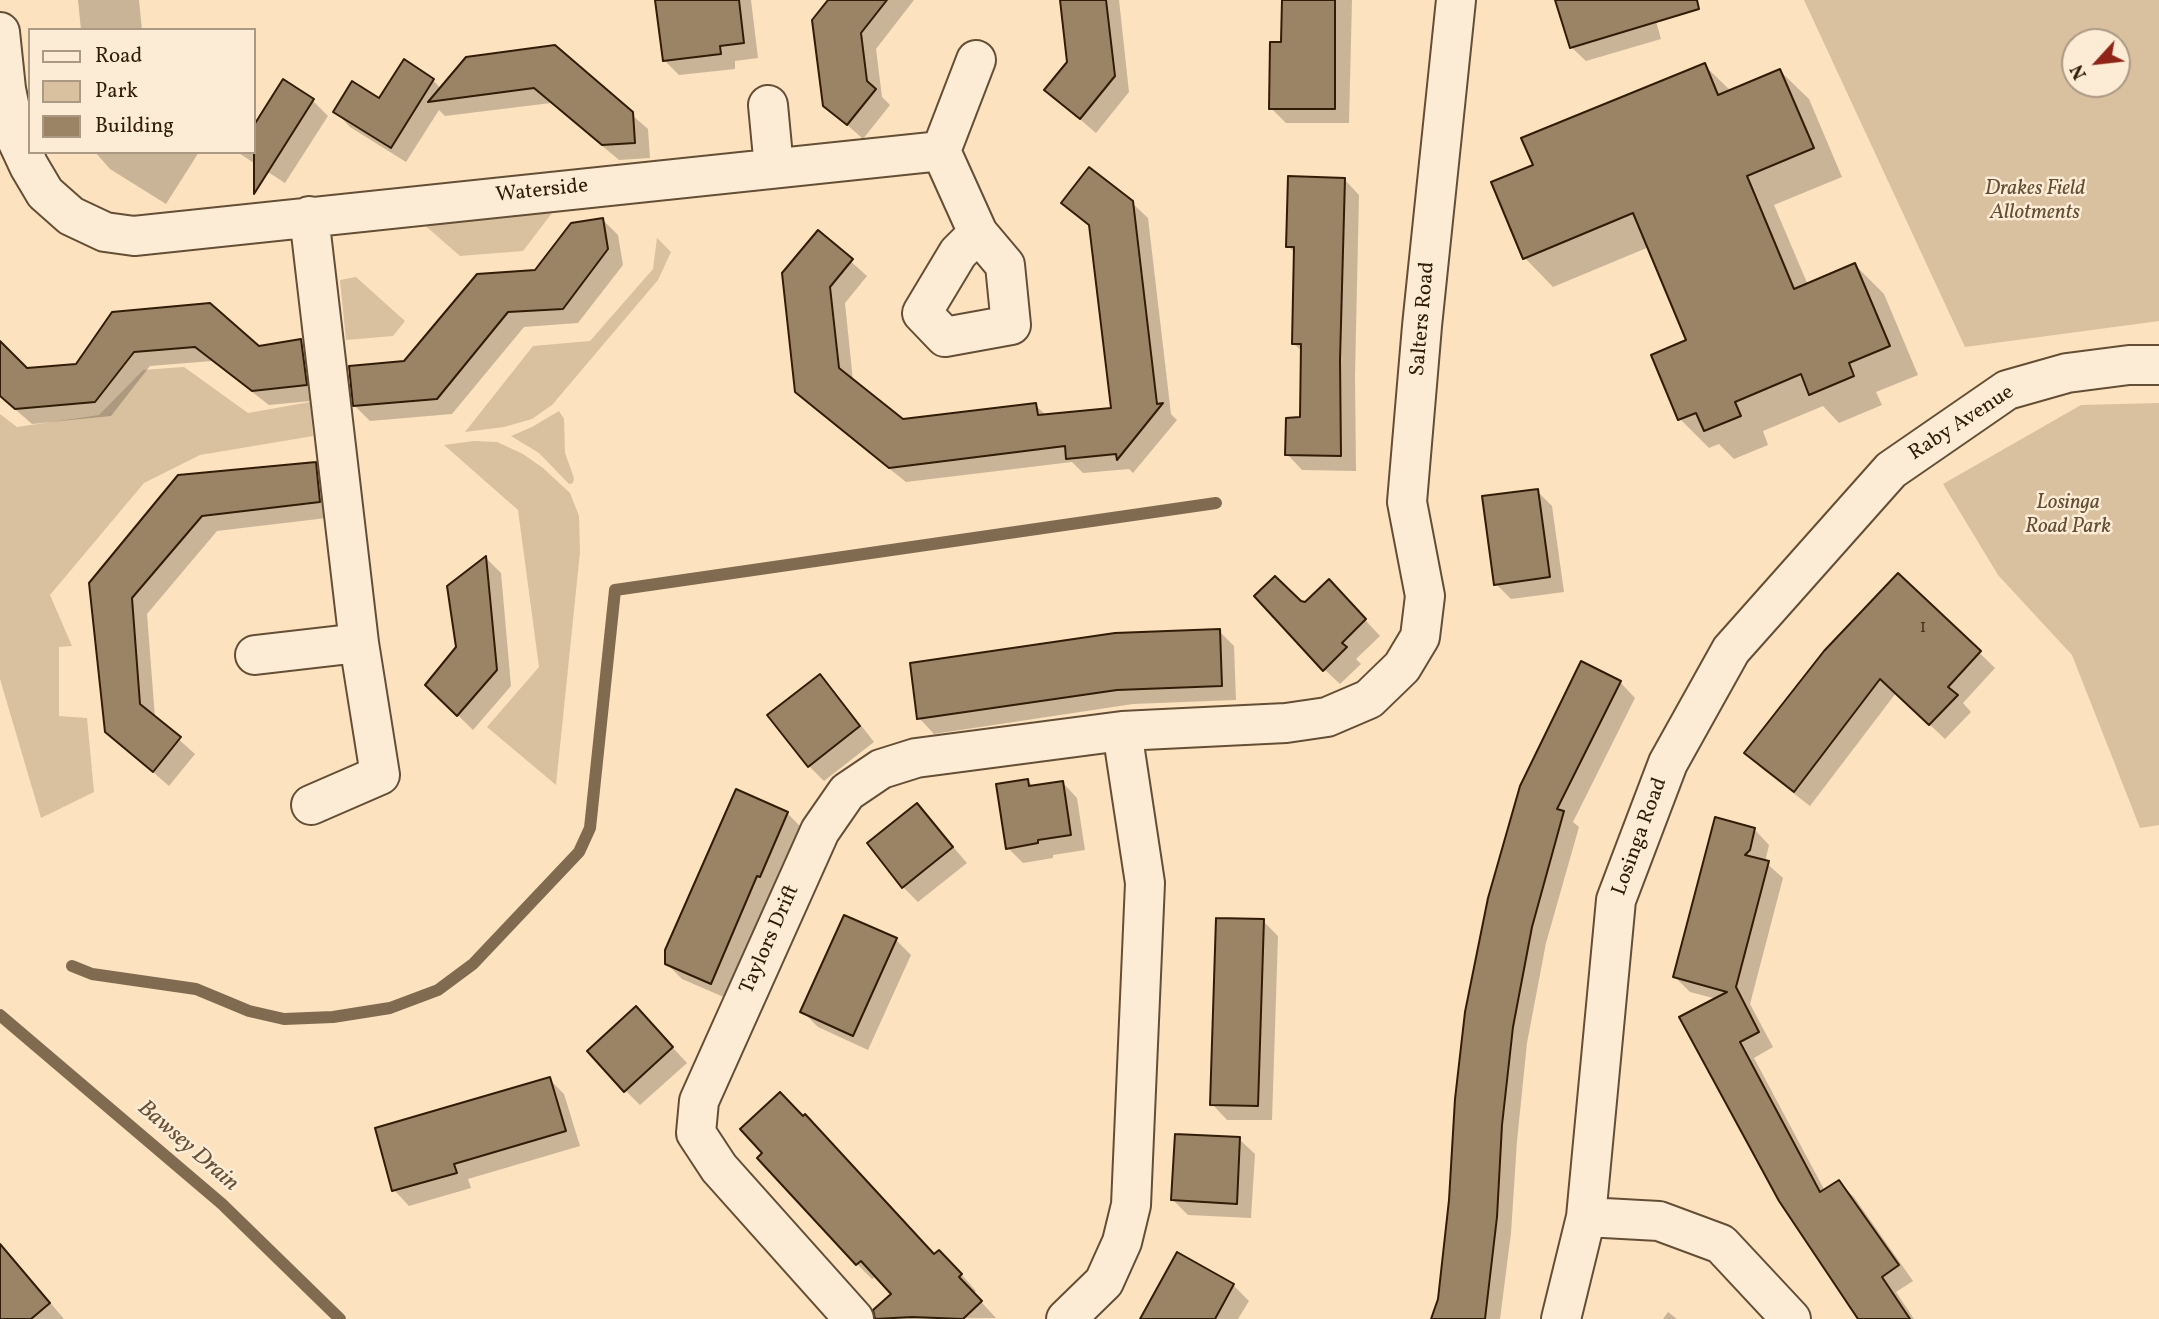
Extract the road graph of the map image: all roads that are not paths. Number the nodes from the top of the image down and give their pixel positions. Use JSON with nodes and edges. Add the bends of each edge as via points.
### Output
{"nodes":[{"id":1,"x":1456,"y":0,"type":"edge"},
{"id":2,"x":0,"y":32,"type":"edge"},
{"id":3,"x":976,"y":60,"type":"dead end"},
{"id":4,"x":768,"y":105,"type":"dead end"},
{"id":5,"x":941,"y":151,"type":"junction"},
{"id":6,"x":774,"y":168,"type":"junction"},
{"id":7,"x":309,"y":216,"type":"junction"},
{"id":8,"x":978,"y":233,"type":"dead end"},
{"id":9,"x":2159,"y":365,"type":"edge"},
{"id":10,"x":1891,"y":470,"type":"joint"},
{"id":11,"x":1420,"y":637,"type":"joint"},
{"id":12,"x":359,"y":643,"type":"junction"},
{"id":13,"x":255,"y":655,"type":"dead end"},
{"id":14,"x":1122,"y":731,"type":"junction"},
{"id":15,"x":311,"y":805,"type":"dead end"},
{"id":16,"x":1586,"y":1217,"type":"junction"},
{"id":17,"x":854,"y":1319,"type":"edge"},
{"id":18,"x":1066,"y":1319,"type":"edge"},
{"id":19,"x":1561,"y":1319,"type":"edge"},
{"id":20,"x":1791,"y":1319,"type":"edge"}],
"edges":[{"from":1,"to":11,"type":"street","name":"Salters Road","via":[[1407,502],[1425,596]]},
{"from":2,"to":7,"type":"street","name":"Waterside","via":[[16,138],[45,193],[71,216],[105,232],[134,236]]},
{"from":3,"to":5,"type":"street"},
{"from":4,"to":6,"type":"street"},
{"from":5,"to":6,"type":"street","name":"Waterside"},
{"from":5,"to":8,"type":"street"},
{"from":6,"to":7,"type":"street","name":"Waterside"},
{"from":7,"to":12,"type":"street"},
{"from":9,"to":10,"type":"street","name":"Raby Avenue","via":[[2067,373],[2007,390]]},
{"from":10,"to":16,"type":"street","name":"Losinga Road","via":[[1731,650],[1668,763],[1616,900]]},
{"from":11,"to":14,"type":"street","name":"Taylors Drift","via":[[1402,667],[1369,699],[1327,717]]},
{"from":12,"to":13,"type":"street"},
{"from":12,"to":15,"type":"street","via":[[380,775]]},
{"from":14,"to":17,"type":"street","name":"Taylors Drift","via":[[916,758],[881,769],[847,792],[820,831],[699,1101],[696,1133],[719,1168]]},
{"from":14,"to":18,"type":"street","via":[[1145,883],[1131,1205],[1122,1242],[1104,1282]]},
{"from":16,"to":19,"type":"street","name":"Losinga Road"},
{"from":16,"to":20,"type":"street","via":[[1659,1222],[1721,1244]]}]}
